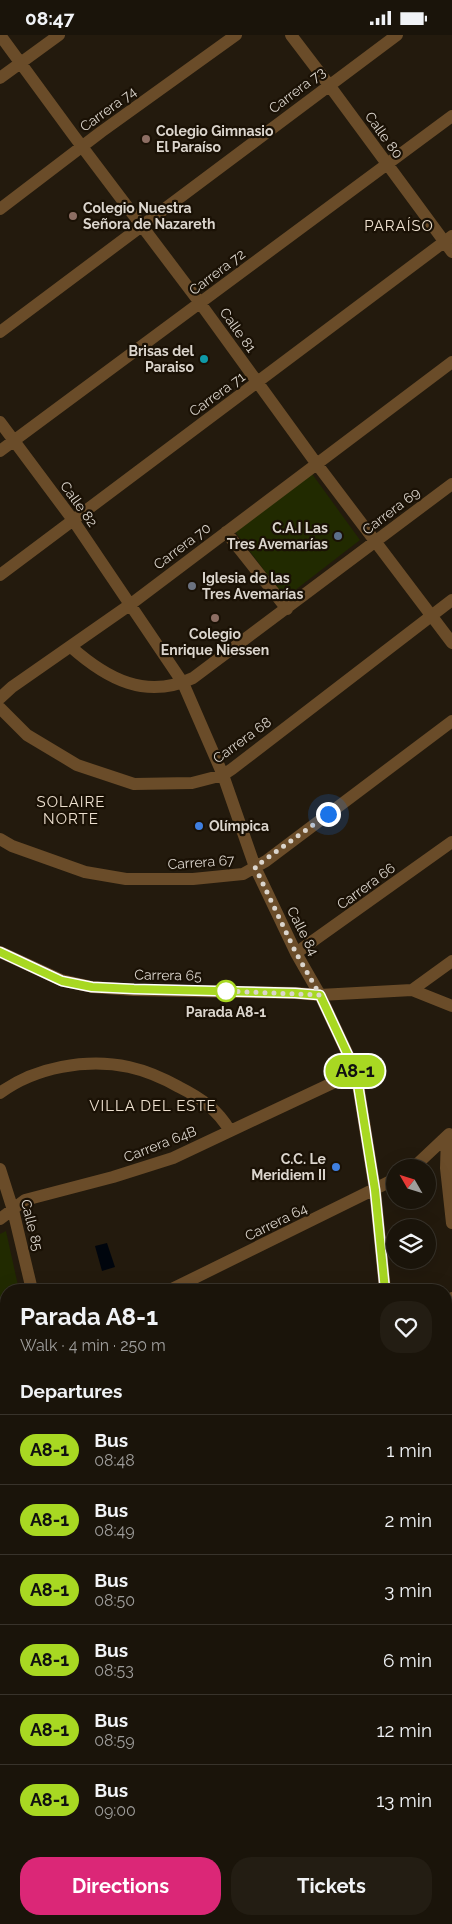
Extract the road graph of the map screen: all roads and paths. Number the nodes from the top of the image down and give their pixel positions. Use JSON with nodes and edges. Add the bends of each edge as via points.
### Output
{"nodes":[{"id":1,"x":0,"y":35,"type":"edge"},
{"id":2,"x":59,"y":35,"type":"edge"},
{"id":3,"x":236,"y":35,"type":"edge"},
{"id":4,"x":291,"y":35,"type":"edge"},
{"id":5,"x":397,"y":35,"type":"edge"},
{"id":6,"x":20,"y":64,"type":"junction"},
{"id":7,"x":0,"y":78,"type":"edge"},
{"id":8,"x":330,"y":85,"type":"junction"},
{"id":9,"x":452,"y":116,"type":"edge"},
{"id":10,"x":82,"y":147,"type":"junction"},
{"id":11,"x":387,"y":165,"type":"junction"},
{"id":12,"x":0,"y":209,"type":"edge"},
{"id":13,"x":142,"y":227,"type":"junction"},
{"id":14,"x":449,"y":243,"type":"edge"},
{"id":15,"x":200,"y":303,"type":"junction"},
{"id":16,"x":0,"y":332,"type":"edge"},
{"id":17,"x":452,"y":362,"type":"edge"},
{"id":18,"x":257,"y":383,"type":"junction"},
{"id":19,"x":0,"y":422,"type":"edge"},
{"id":20,"x":14,"y":441,"type":"junction"},
{"id":21,"x":0,"y":451,"type":"edge"},
{"id":22,"x":316,"y":463,"type":"junction"},
{"id":23,"x":452,"y":484,"type":"edge"},
{"id":24,"x":73,"y":520,"type":"junction"},
{"id":25,"x":226,"y":531,"type":"junction"},
{"id":26,"x":375,"y":541,"type":"junction"},
{"id":27,"x":0,"y":575,"type":"edge"},
{"id":28,"x":452,"y":601,"type":"edge"},
{"id":29,"x":131,"y":604,"type":"junction"},
{"id":30,"x":287,"y":609,"type":"junction"},
{"id":31,"x":432,"y":615,"type":"junction"},
{"id":32,"x":452,"y":643,"type":"edge"},
{"id":33,"x":71,"y":647,"type":"junction"},
{"id":34,"x":183,"y":683,"type":"junction"},
{"id":35,"x":0,"y":698,"type":"edge"},
{"id":36,"x":0,"y":708,"type":"edge"},
{"id":37,"x":452,"y":721,"type":"edge"},
{"id":38,"x":223,"y":775,"type":"junction"},
{"id":39,"x":0,"y":839,"type":"edge"},
{"id":40,"x":452,"y":842,"type":"edge"},
{"id":41,"x":255,"y":867,"type":"junction"},
{"id":42,"x":0,"y":952,"type":"edge"},
{"id":43,"x":296,"y":953,"type":"junction"},
{"id":44,"x":452,"y":961,"type":"edge"},
{"id":45,"x":412,"y":991,"type":"junction"},
{"id":46,"x":320,"y":995,"type":"junction"},
{"id":47,"x":452,"y":1006,"type":"edge"},
{"id":48,"x":356,"y":1072,"type":"junction"},
{"id":49,"x":0,"y":1093,"type":"edge"},
{"id":50,"x":230,"y":1131,"type":"junction"},
{"id":51,"x":450,"y":1133,"type":"edge"},
{"id":52,"x":422,"y":1159,"type":"edge"},
{"id":53,"x":0,"y":1169,"type":"edge"},
{"id":54,"x":386,"y":1184,"type":"edge"},
{"id":55,"x":375,"y":1190,"type":"junction"},
{"id":56,"x":13,"y":1210,"type":"junction"},
{"id":57,"x":0,"y":1219,"type":"edge"},
{"id":58,"x":452,"y":1223,"type":"edge"},
{"id":59,"x":31,"y":1284,"type":"edge"},
{"id":60,"x":182,"y":1284,"type":"edge"},
{"id":61,"x":384,"y":1284,"type":"edge"}],
"edges":[{"from":1,"to":6,"type":"street","name":"Calle 81"},
{"from":2,"to":6,"type":"street"},
{"from":3,"to":10,"type":"street","name":"Carrera 74"},
{"from":4,"to":8,"type":"street","name":"Calle 80"},
{"from":5,"to":8,"type":"street","name":"Carrera 73"},
{"from":6,"to":7,"type":"street"},
{"from":6,"to":10,"type":"street","name":"Calle 81"},
{"from":8,"to":11,"type":"street","name":"Calle 80"},
{"from":8,"to":13,"type":"street","name":"Carrera 73"},
{"from":9,"to":11,"type":"street","name":"Carrera 72"},
{"from":10,"to":12,"type":"street","name":"Carrera 74"},
{"from":10,"to":13,"type":"street","name":"Calle 81"},
{"from":11,"to":14,"type":"street","name":"Calle 80"},
{"from":11,"to":15,"type":"street","name":"Carrera 72"},
{"from":13,"to":15,"type":"street","name":"Calle 81"},
{"from":13,"to":16,"type":"street","name":"Carrera 73"},
{"from":14,"to":18,"type":"street","name":"Carrera 71"},
{"from":15,"to":18,"type":"street","name":"Calle 81"},
{"from":15,"to":20,"type":"street","name":"Carrera 72"},
{"from":17,"to":22,"type":"street","name":"Carrera 70"},
{"from":18,"to":22,"type":"street","name":"Calle 81"},
{"from":18,"to":24,"type":"street","name":"Carrera 71"},
{"from":19,"to":20,"type":"street","name":"Calle 82"},
{"from":20,"to":21,"type":"street","name":"Carrera 72"},
{"from":20,"to":24,"type":"street","name":"Calle 82"},
{"from":22,"to":25,"type":"street","name":"Carrera 70"},
{"from":22,"to":26,"type":"street","name":"Calle 81"},
{"from":23,"to":26,"type":"street","name":"Carrera 69"},
{"from":24,"to":27,"type":"street","name":"Carrera 71"},
{"from":24,"to":29,"type":"street","name":"Calle 82"},
{"from":25,"to":29,"type":"street","name":"Carrera 70"},
{"from":25,"to":30,"type":"street"},
{"from":26,"to":30,"type":"street","name":"Carrera 69"},
{"from":26,"to":31,"type":"street","name":"Calle 81"},
{"from":28,"to":31,"type":"street","name":"Carrera 68"},
{"from":29,"to":33,"type":"street","name":"Carrera 70"},
{"from":29,"to":34,"type":"street","name":"Calle 84"},
{"from":30,"to":34,"type":"street","name":"Carrera 69","via":[[193,679]]},
{"from":31,"to":32,"type":"street","name":"Calle 81"},
{"from":31,"to":38,"type":"street","name":"Carrera 68"},
{"from":33,"to":34,"type":"street","name":"Carrera 69","via":[[88,663],[119,681],[152,688]]},
{"from":33,"to":35,"type":"street","name":"Carrera 70"},
{"from":34,"to":38,"type":"street","name":"Calle 84"},
{"from":36,"to":38,"type":"street","name":"Carrera 68","via":[[27,735],[77,765],[134,784],[192,783]]},
{"from":37,"to":41,"type":"street","name":"Carrera 67"},
{"from":38,"to":41,"type":"street","name":"Calle 84"},
{"from":39,"to":41,"type":"street","name":"Carrera 67","via":[[85,872],[126,879],[193,879],[243,874]]},
{"from":40,"to":43,"type":"street","name":"Carrera 66"},
{"from":41,"to":43,"type":"street","name":"Calle 84"},
{"from":42,"to":46,"type":"street","name":"Carrera 65","via":[[62,981],[92,987]]},
{"from":43,"to":46,"type":"street","name":"Calle 84"},
{"from":44,"to":45,"type":"street"},
{"from":45,"to":46,"type":"street","name":"Carrera 65"},
{"from":45,"to":47,"type":"street"},
{"from":46,"to":48,"type":"street","name":"Calle 84"},
{"from":48,"to":50,"type":"street","name":"Carrera 64B"},
{"from":48,"to":55,"type":"street","name":"Calle 84"},
{"from":49,"to":50,"type":"street","via":[[34,1075],[65,1067],[97,1064],[128,1067],[158,1076],[199,1098],[222,1118]]},
{"from":50,"to":56,"type":"street","name":"Carrera 64B","via":[[173,1158],[25,1200]]},
{"from":51,"to":52,"type":"street"},
{"from":51,"to":58,"type":"street","via":[[446,1168]]},
{"from":53,"to":56,"type":"street","name":"Calle 85"},
{"from":54,"to":55,"type":"street","name":"Carrera 64"},
{"from":55,"to":60,"type":"street","name":"Carrera 64"},
{"from":55,"to":61,"type":"street","name":"Calle 84"},
{"from":56,"to":57,"type":"street","name":"Carrera 64B"},
{"from":56,"to":59,"type":"street","name":"Calle 85"}]}
